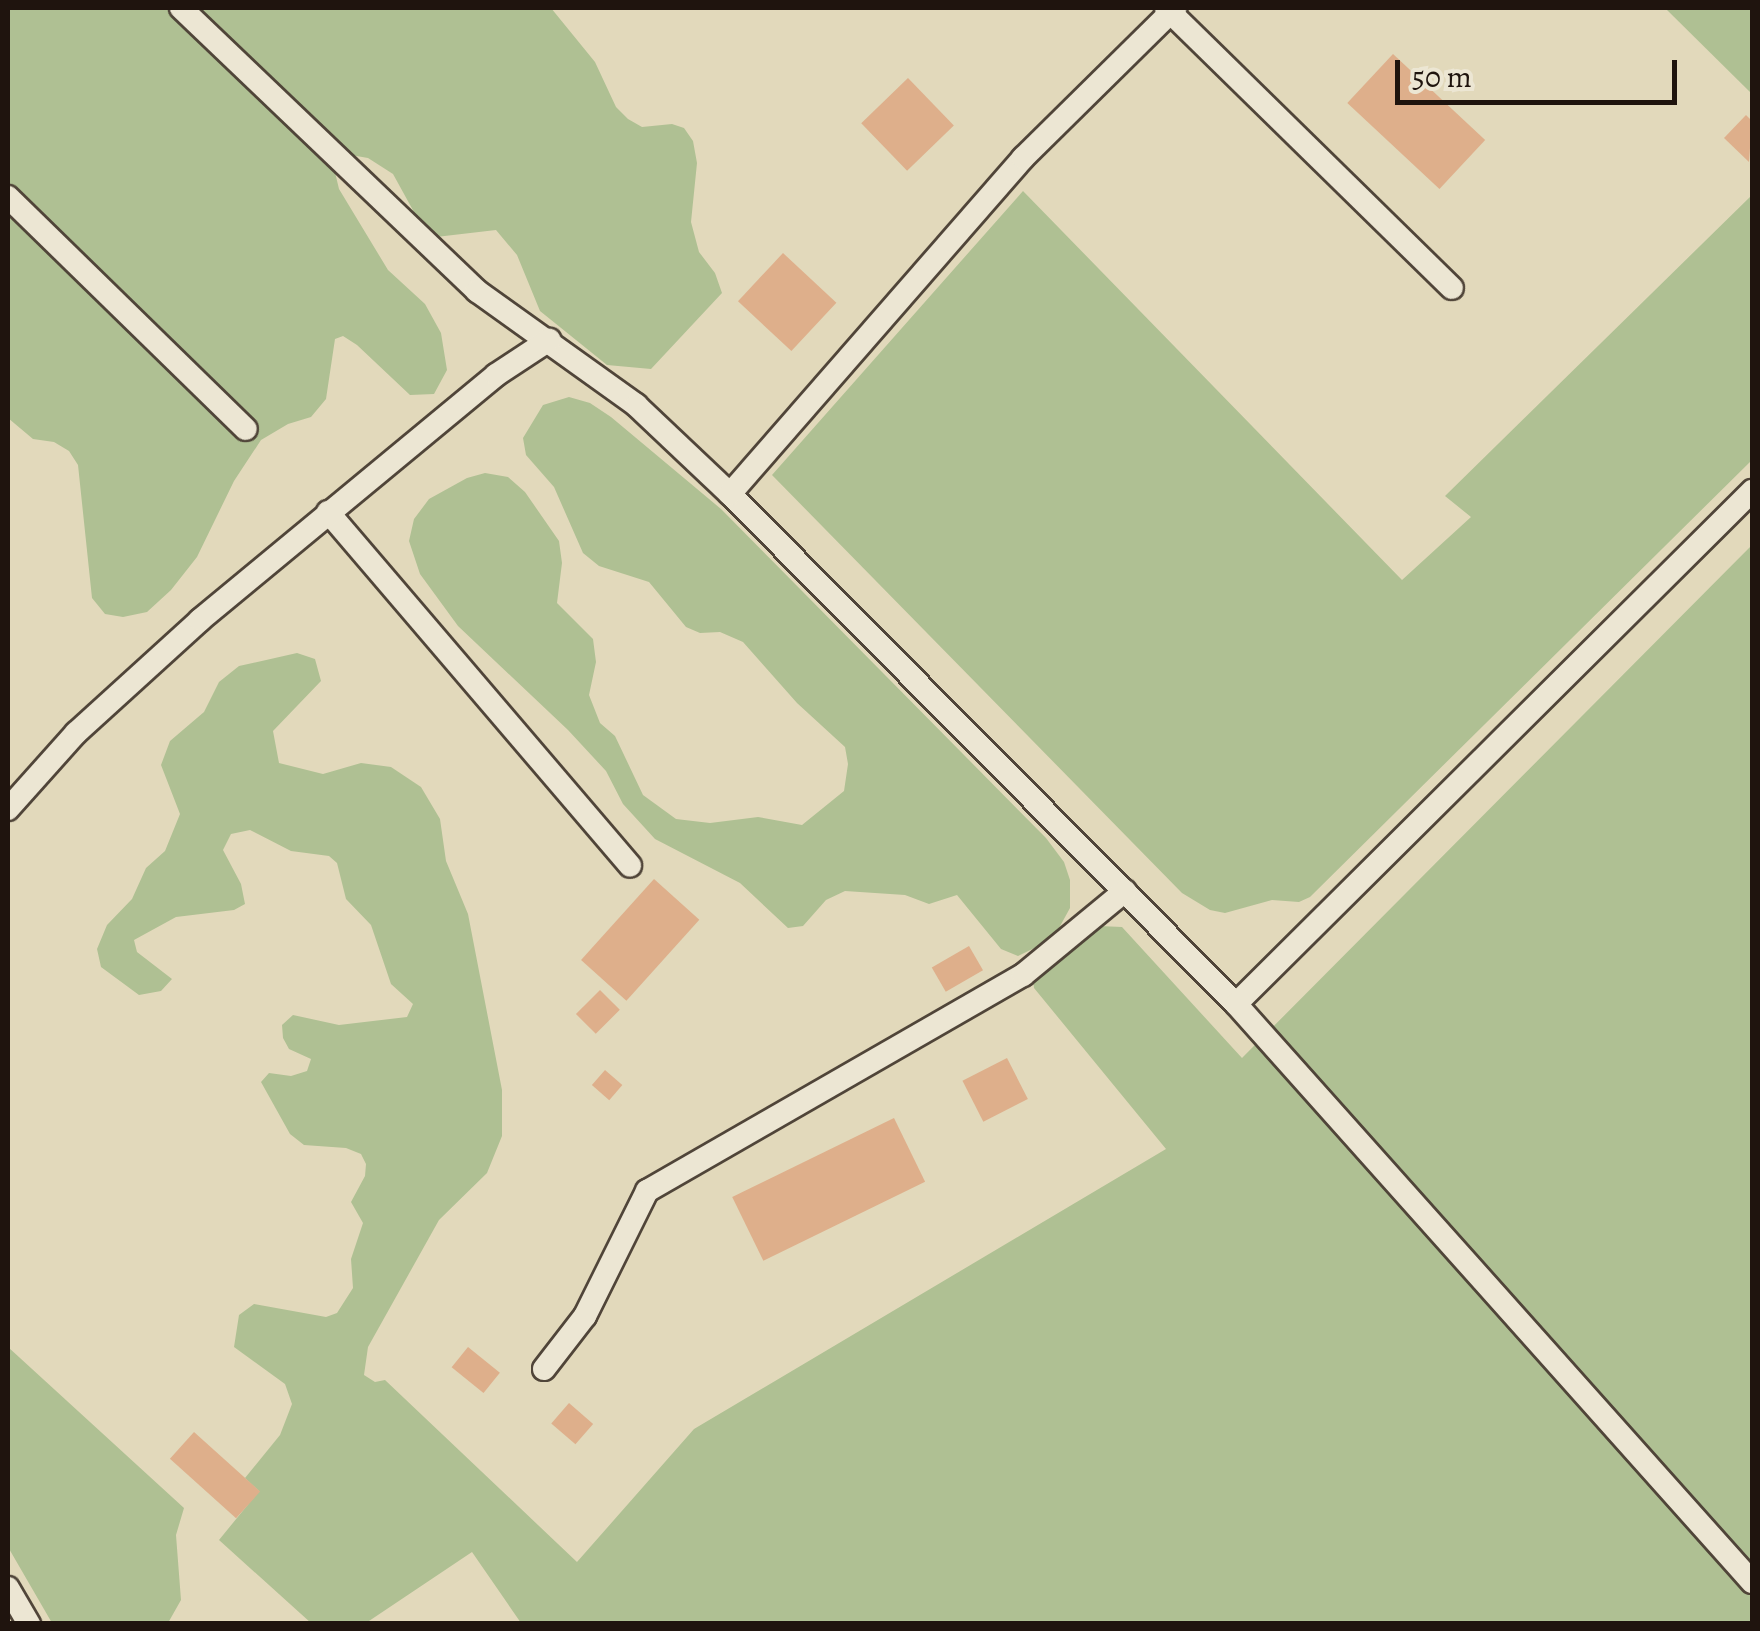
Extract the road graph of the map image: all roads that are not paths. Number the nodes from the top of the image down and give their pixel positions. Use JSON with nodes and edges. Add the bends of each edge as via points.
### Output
{"nodes":[{"id":1,"x":181,"y":8,"type":"edge"},
{"id":2,"x":1170,"y":9,"type":"edge"},
{"id":3,"x":8,"y":198,"type":"edge"},
{"id":4,"x":1452,"y":288,"type":"dead end"},
{"id":5,"x":549,"y":340,"type":"junction"},
{"id":6,"x":246,"y":428,"type":"dead end"},
{"id":7,"x":1752,"y":491,"type":"edge"},
{"id":8,"x":730,"y":494,"type":"junction"},
{"id":9,"x":328,"y":512,"type":"junction"},
{"id":10,"x":8,"y":809,"type":"edge"},
{"id":11,"x":630,"y":866,"type":"dead end"},
{"id":12,"x":1125,"y":891,"type":"junction"},
{"id":13,"x":1236,"y":1004,"type":"junction"},
{"id":14,"x":544,"y":1369,"type":"dead end"},
{"id":15,"x":1752,"y":1582,"type":"edge"},
{"id":16,"x":8,"y":1588,"type":"edge"},
{"id":17,"x":29,"y":1624,"type":"edge"}],
"edges":[{"from":1,"to":5,"type":"lane","via":[[477,290]]},
{"from":2,"to":4,"type":"lane"},
{"from":2,"to":8,"type":"lane","via":[[1022,158]]},
{"from":3,"to":6,"type":"lane"},
{"from":5,"to":8,"type":"lane","via":[[636,405]]},
{"from":5,"to":9,"type":"lane"},
{"from":7,"to":13,"type":"lane"},
{"from":8,"to":12,"type":"lane"},
{"from":9,"to":10,"type":"lane","via":[[76,733]]},
{"from":9,"to":11,"type":"lane"},
{"from":12,"to":13,"type":"lane"},
{"from":12,"to":14,"type":"lane","via":[[1023,975],[646,1191],[585,1316]]},
{"from":13,"to":15,"type":"lane"},
{"from":16,"to":17,"type":"lane"}]}
